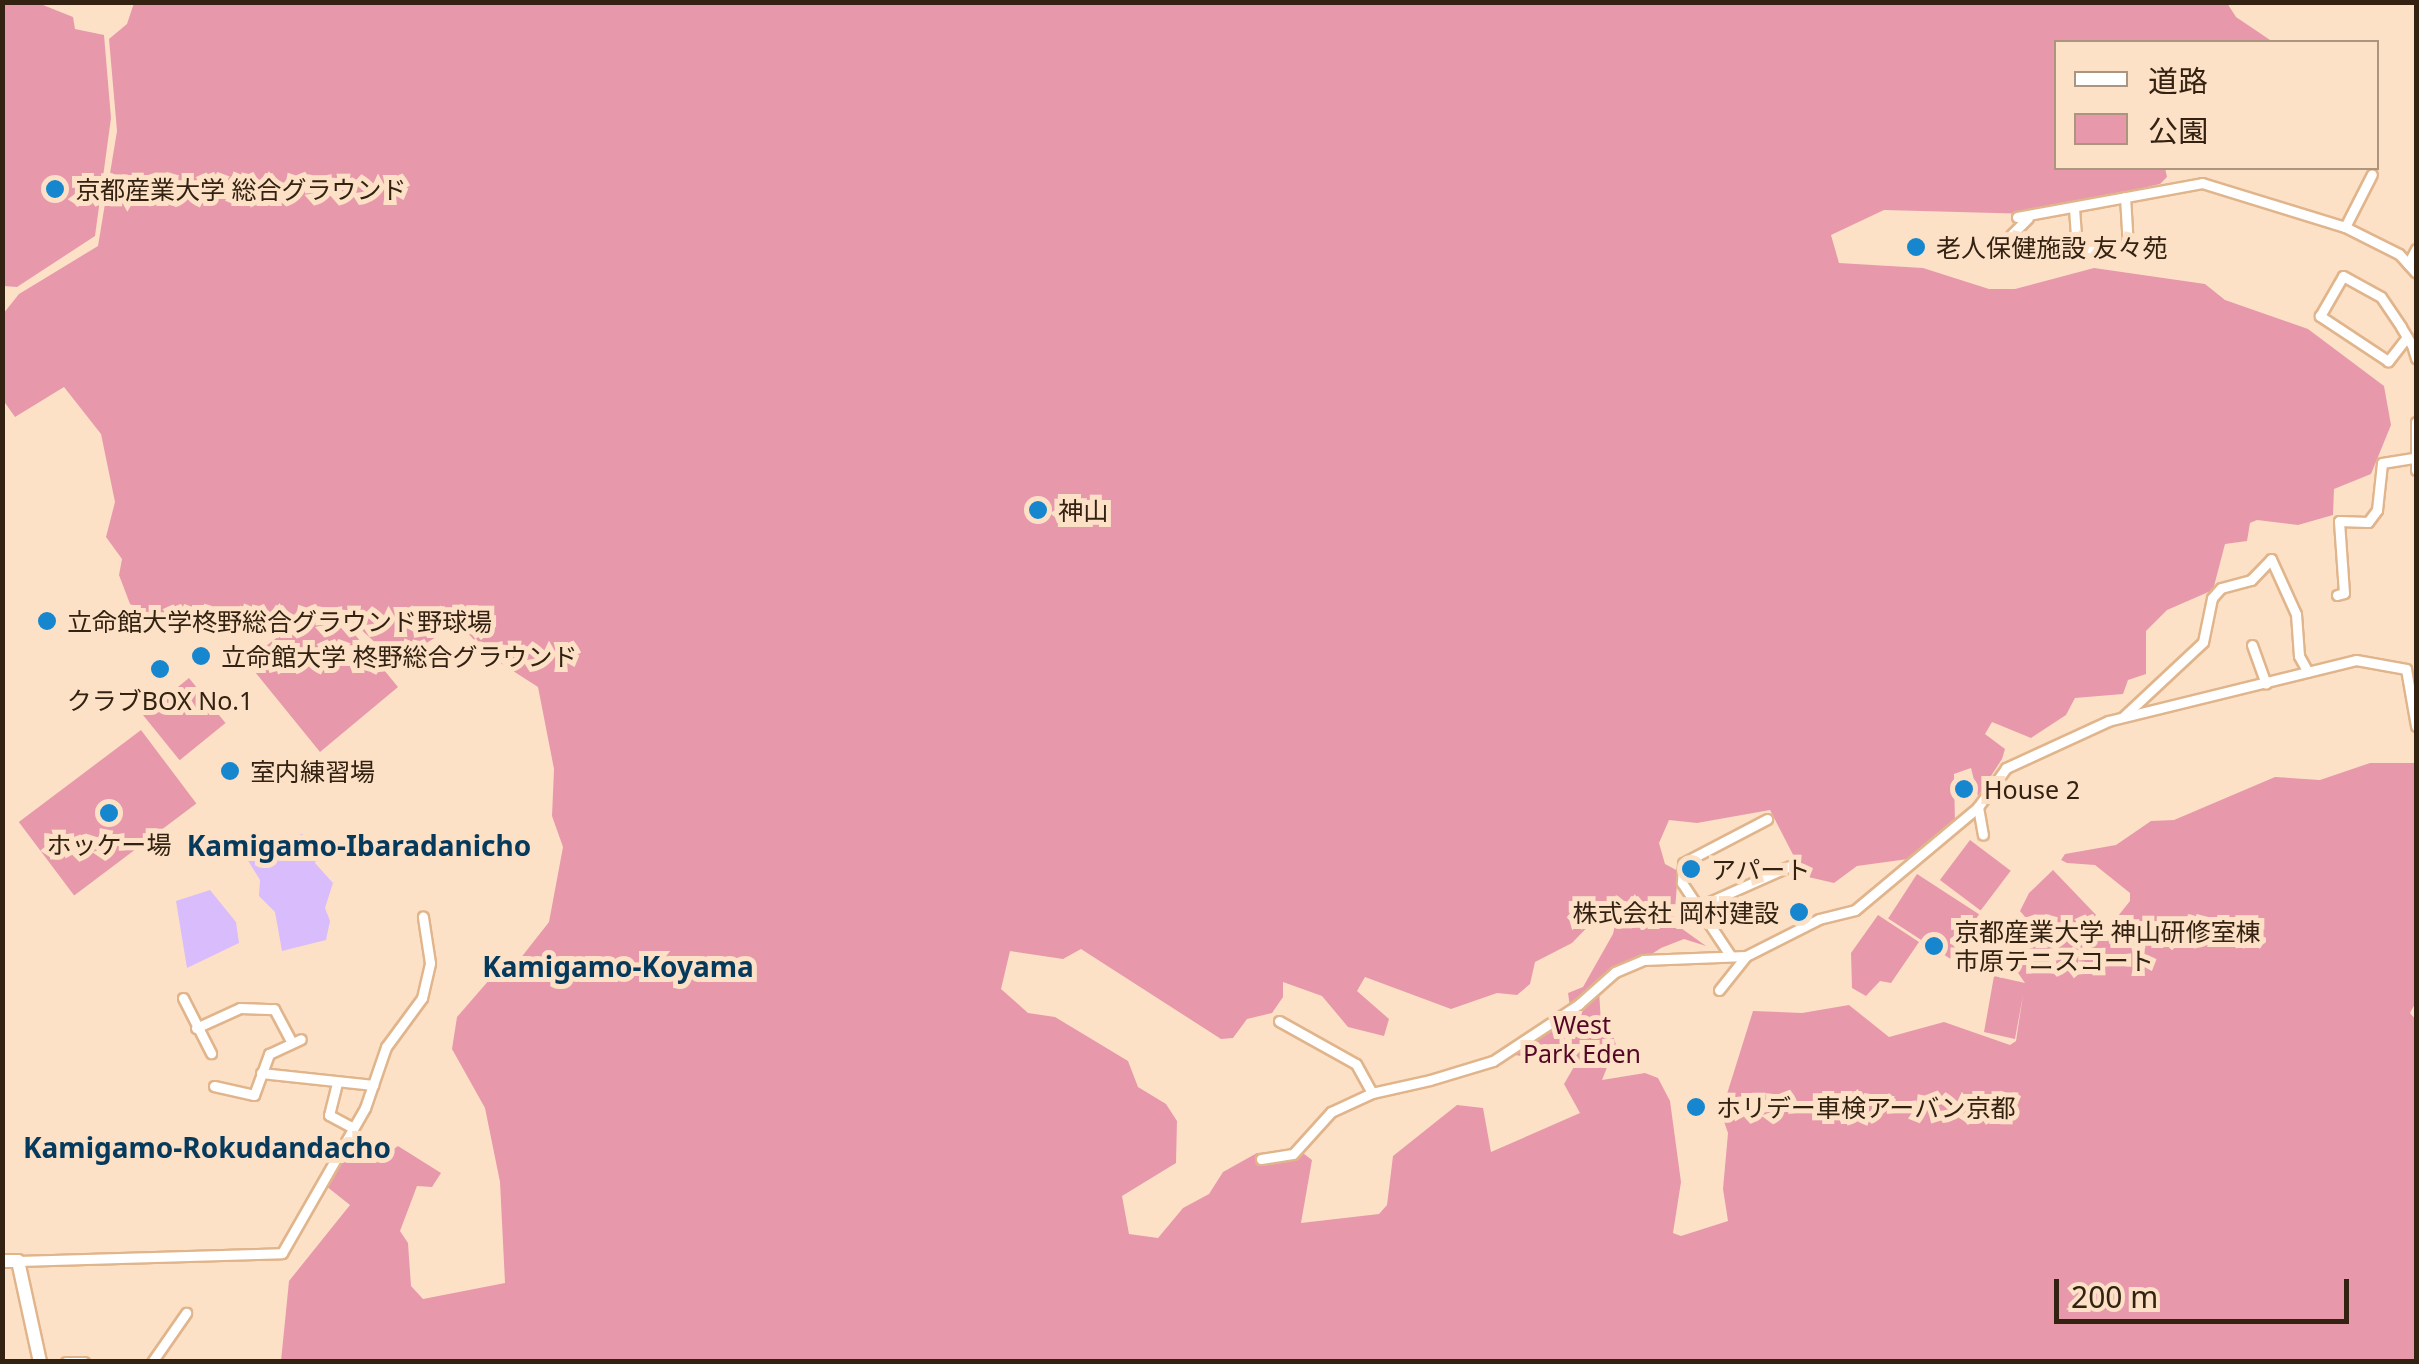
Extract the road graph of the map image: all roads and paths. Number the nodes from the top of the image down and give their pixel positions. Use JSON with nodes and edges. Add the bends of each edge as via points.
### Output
{"nodes":[{"id":1,"x":2372,"y":174,"type":"dead end"},
{"id":2,"x":2125,"y":197,"type":"junction"},
{"id":3,"x":2074,"y":208,"type":"junction"},
{"id":4,"x":2345,"y":227,"type":"junction"},
{"id":5,"x":2011,"y":236,"type":"dead end"},
{"id":6,"x":2416,"y":249,"type":"edge"},
{"id":7,"x":2408,"y":264,"type":"junction"},
{"id":8,"x":2416,"y":272,"type":"edge"},
{"id":9,"x":2407,"y":337,"type":"junction"},
{"id":10,"x":2416,"y":358,"type":"edge"},
{"id":11,"x":2416,"y":422,"type":"edge"},
{"id":12,"x":2412,"y":458,"type":"junction"},
{"id":13,"x":2416,"y":470,"type":"edge"},
{"id":14,"x":2338,"y":596,"type":"dead end"},
{"id":15,"x":2252,"y":645,"type":"dead end"},
{"id":16,"x":2411,"y":671,"type":"edge"},
{"id":17,"x":2308,"y":672,"type":"junction"},
{"id":18,"x":2266,"y":684,"type":"junction"},
{"id":19,"x":2118,"y":720,"type":"junction"},
{"id":20,"x":2416,"y":726,"type":"edge"},
{"id":21,"x":1978,"y":807,"type":"junction"},
{"id":22,"x":1768,"y":819,"type":"dead end"},
{"id":23,"x":1983,"y":835,"type":"dead end"},
{"id":24,"x":1790,"y":866,"type":"dead end"},
{"id":25,"x":1698,"y":907,"type":"junction"},
{"id":26,"x":424,"y":916,"type":"dead end"},
{"id":27,"x":1730,"y":956,"type":"junction"},
{"id":28,"x":1746,"y":956,"type":"junction"},
{"id":29,"x":1720,"y":990,"type":"dead end"},
{"id":30,"x":184,"y":998,"type":"dead end"},
{"id":31,"x":1279,"y":1021,"type":"dead end"},
{"id":32,"x":196,"y":1028,"type":"junction"},
{"id":33,"x":211,"y":1053,"type":"dead end"},
{"id":34,"x":261,"y":1073,"type":"junction"},
{"id":35,"x":337,"y":1083,"type":"junction"},
{"id":36,"x":374,"y":1085,"type":"junction"},
{"id":37,"x":214,"y":1086,"type":"dead end"},
{"id":38,"x":1372,"y":1093,"type":"junction"},
{"id":39,"x":353,"y":1128,"type":"junction"},
{"id":40,"x":1262,"y":1158,"type":"dead end"},
{"id":41,"x":2,"y":1261,"type":"edge"},
{"id":42,"x":18,"y":1262,"type":"junction"},
{"id":43,"x":186,"y":1314,"type":"dead end"},
{"id":44,"x":40,"y":1362,"type":"edge"},
{"id":45,"x":66,"y":1362,"type":"edge"},
{"id":46,"x":84,"y":1362,"type":"edge"},
{"id":47,"x":152,"y":1362,"type":"edge"}],
"edges":[{"from":1,"to":4,"type":"street"},
{"from":2,"to":3,"type":"street"},
{"from":2,"to":3,"type":"street","via":[[2128,248],[2076,250]]},
{"from":2,"to":4,"type":"street","via":[[2202,183]]},
{"from":3,"to":5,"type":"street","via":[[2023,217]]},
{"from":4,"to":7,"type":"street"},
{"from":6,"to":7,"type":"street"},
{"from":7,"to":8,"type":"street"},
{"from":9,"to":9,"type":"street","via":[[2381,297],[2342,276],[2320,316],[2388,361]]},
{"from":9,"to":10,"type":"street"},
{"from":11,"to":12,"type":"street"},
{"from":12,"to":13,"type":"street"},
{"from":12,"to":14,"type":"street","via":[[2382,464],[2377,510],[2368,522],[2339,522],[2344,592]]},
{"from":15,"to":18,"type":"street"},
{"from":16,"to":17,"type":"street","via":[[2356,660]]},
{"from":16,"to":20,"type":"street"},
{"from":17,"to":18,"type":"street"},
{"from":17,"to":19,"type":"street","via":[[2299,656],[2296,614],[2271,559],[2251,580],[2221,588],[2212,598],[2202,642]]},
{"from":18,"to":19,"type":"street"},
{"from":19,"to":21,"type":"street","via":[[2006,768]]},
{"from":21,"to":23,"type":"street"},
{"from":21,"to":28,"type":"street","via":[[1855,910],[1820,919]]},
{"from":22,"to":25,"type":"street","via":[[1683,863],[1682,883]]},
{"from":24,"to":25,"type":"street"},
{"from":25,"to":27,"type":"street"},
{"from":26,"to":36,"type":"street","via":[[426,984],[386,1047]]},
{"from":27,"to":28,"type":"street"},
{"from":27,"to":38,"type":"street","via":[[1643,960],[1614,972],[1579,1004],[1493,1061]]},
{"from":28,"to":29,"type":"street"},
{"from":30,"to":32,"type":"street"},
{"from":31,"to":38,"type":"street","via":[[1356,1064]]},
{"from":32,"to":33,"type":"street"},
{"from":32,"to":34,"type":"street","via":[[240,1008],[274,1009],[296,1041],[269,1054]]},
{"from":34,"to":35,"type":"street"},
{"from":34,"to":37,"type":"street","via":[[254,1096]]},
{"from":35,"to":36,"type":"street"},
{"from":35,"to":39,"type":"street","via":[[329,1115]]},
{"from":36,"to":39,"type":"street"},
{"from":38,"to":40,"type":"street","via":[[1331,1112],[1293,1154]]},
{"from":39,"to":42,"type":"street","via":[[282,1252]]},
{"from":41,"to":42,"type":"street"},
{"from":42,"to":44,"type":"street"},
{"from":43,"to":47,"type":"street"},
{"from":45,"to":46,"type":"street"}]}
